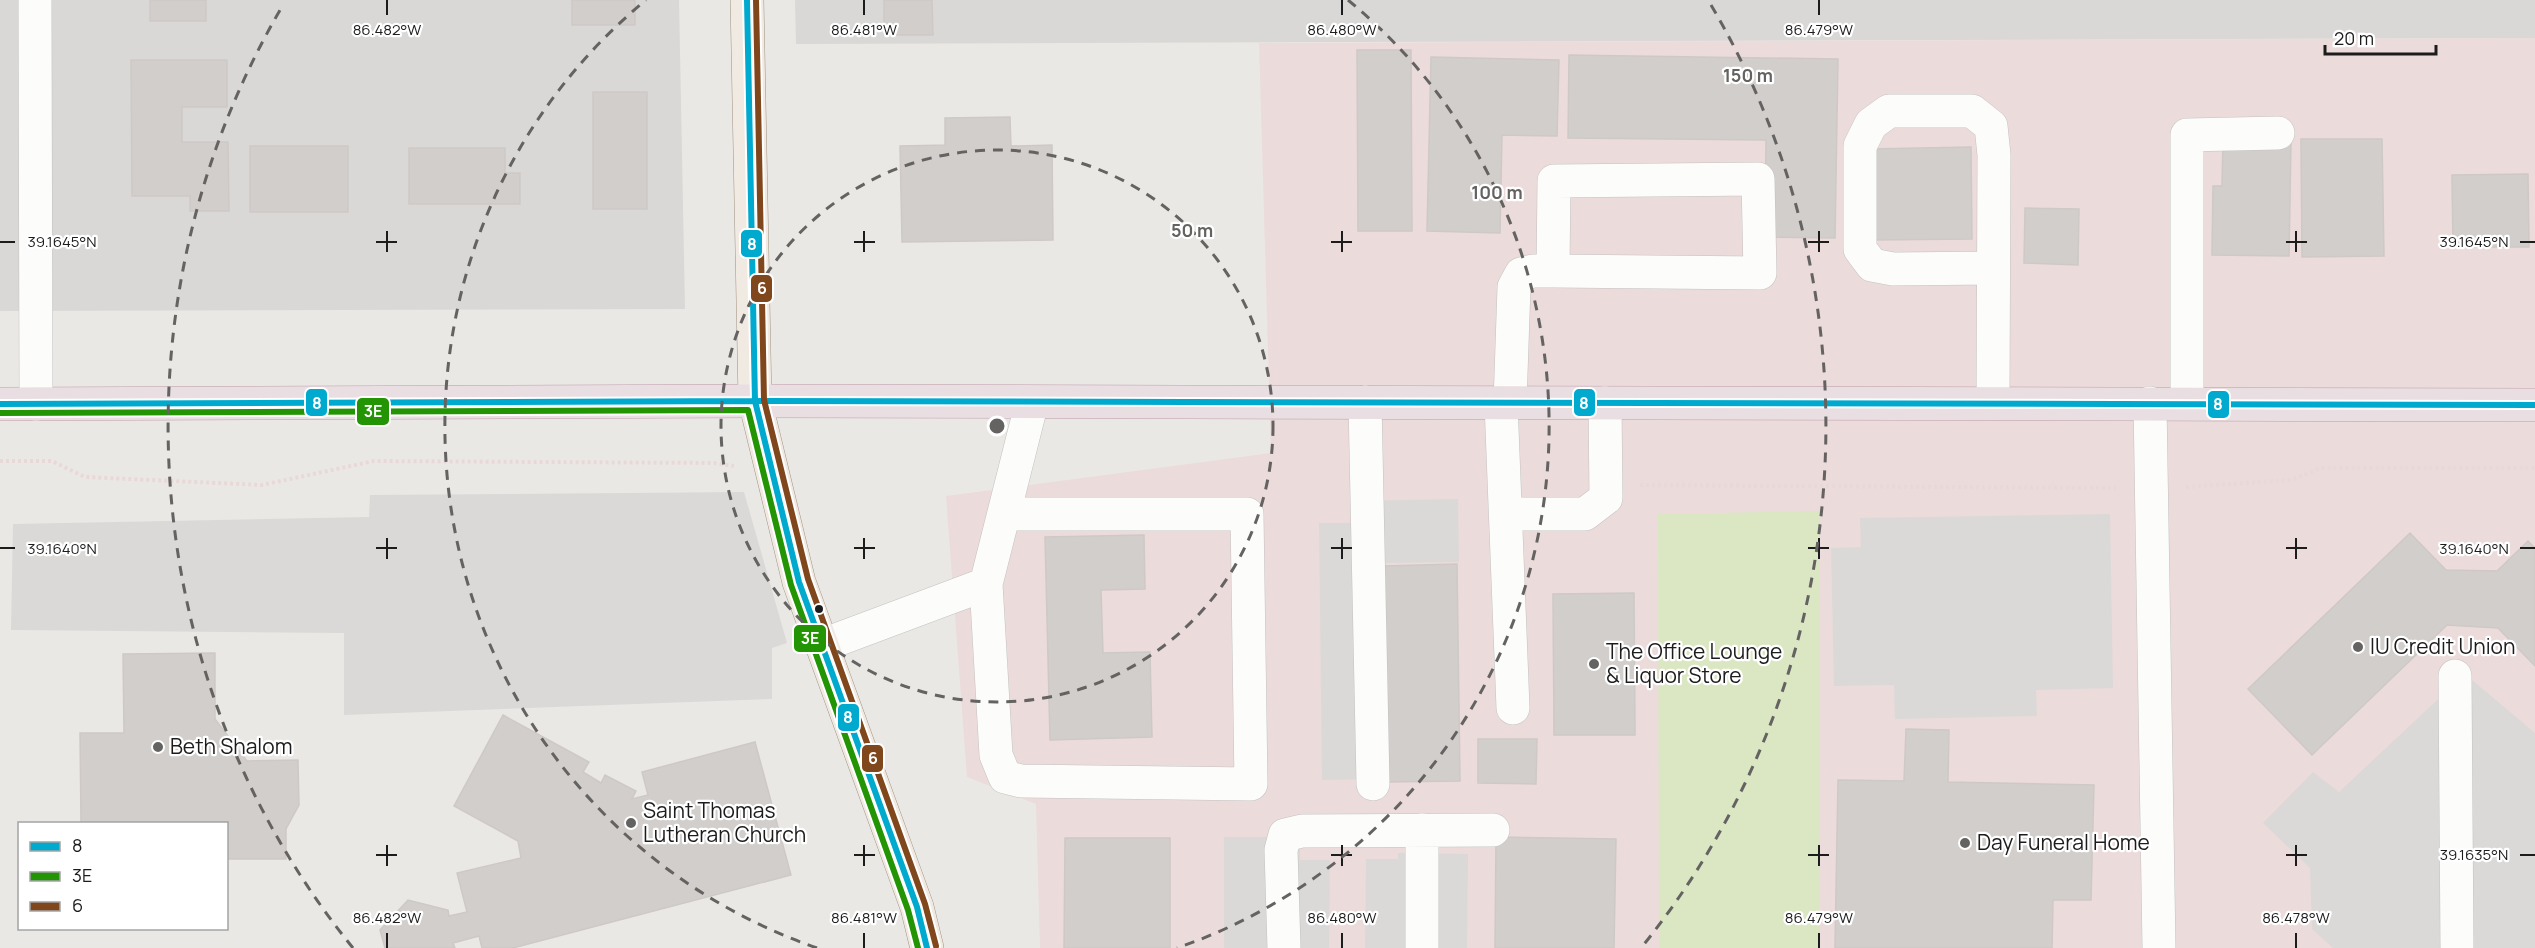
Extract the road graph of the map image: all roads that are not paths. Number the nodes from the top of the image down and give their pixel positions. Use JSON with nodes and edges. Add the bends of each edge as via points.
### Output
{"nodes":[{"id":1,"x":35,"y":0,"type":"edge"},
{"id":2,"x":747,"y":0,"type":"edge"},
{"id":3,"x":2278,"y":133,"type":"dead end"},
{"id":4,"x":1993,"y":268,"type":"junction"},
{"id":5,"x":1553,"y":271,"type":"junction"},
{"id":6,"x":755,"y":401,"type":"junction"},
{"id":7,"x":1032,"y":402,"type":"junction"},
{"id":8,"x":1365,"y":402,"type":"junction"},
{"id":9,"x":1506,"y":403,"type":"junction"},
{"id":10,"x":1605,"y":403,"type":"junction"},
{"id":11,"x":1993,"y":403,"type":"junction"},
{"id":12,"x":2150,"y":403,"type":"junction"},
{"id":13,"x":2187,"y":403,"type":"junction"},
{"id":14,"x":0,"y":404,"type":"edge"},
{"id":15,"x":36,"y":404,"type":"junction"},
{"id":16,"x":2535,"y":405,"type":"edge"},
{"id":17,"x":1004,"y":514,"type":"junction"},
{"id":18,"x":1506,"y":514,"type":"junction"},
{"id":19,"x":986,"y":584,"type":"junction"},
{"id":20,"x":823,"y":645,"type":"junction"},
{"id":21,"x":2455,"y":676,"type":"dead end"},
{"id":22,"x":1513,"y":708,"type":"dead end"},
{"id":23,"x":1373,"y":784,"type":"dead end"},
{"id":24,"x":1422,"y":830,"type":"junction"},
{"id":25,"x":1493,"y":830,"type":"dead end"},
{"id":26,"x":927,"y":948,"type":"edge"},
{"id":27,"x":1284,"y":948,"type":"edge"},
{"id":28,"x":1422,"y":948,"type":"edge"},
{"id":29,"x":2159,"y":948,"type":"edge"},
{"id":30,"x":2457,"y":948,"type":"edge"}],
"edges":[{"from":1,"to":15,"type":"street"},
{"from":2,"to":6,"type":"main road"},
{"from":3,"to":13,"type":"street","via":[[2187,135]]},
{"from":4,"to":4,"type":"street","via":[[1991,126],[1972,111],[1889,111],[1871,124],[1860,146],[1860,249],[1872,265],[1893,269]]},
{"from":4,"to":11,"type":"street"},
{"from":5,"to":5,"type":"street","via":[[1760,273],[1758,179],[1554,181]]},
{"from":5,"to":9,"type":"street","via":[[1521,274],[1514,287]]},
{"from":6,"to":7,"type":"highway"},
{"from":6,"to":15,"type":"highway"},
{"from":6,"to":20,"type":"main road","via":[[799,582]]},
{"from":7,"to":8,"type":"highway"},
{"from":7,"to":17,"type":"street"},
{"from":8,"to":9,"type":"highway"},
{"from":8,"to":23,"type":"street"},
{"from":9,"to":10,"type":"highway"},
{"from":9,"to":18,"type":"street"},
{"from":10,"to":11,"type":"highway"},
{"from":10,"to":18,"type":"street","via":[[1606,498],[1586,513]]},
{"from":11,"to":12,"type":"highway"},
{"from":12,"to":13,"type":"highway"},
{"from":12,"to":29,"type":"street"},
{"from":13,"to":16,"type":"highway"},
{"from":14,"to":15,"type":"highway"},
{"from":17,"to":19,"type":"street"},
{"from":17,"to":19,"type":"street","via":[[1247,513],[1251,784],[1021,782],[1005,777],[996,755]]},
{"from":18,"to":22,"type":"street"},
{"from":19,"to":20,"type":"street"},
{"from":20,"to":26,"type":"main road","via":[[917,907]]},
{"from":21,"to":30,"type":"street"},
{"from":24,"to":25,"type":"street"},
{"from":24,"to":27,"type":"street","via":[[1302,831],[1285,836],[1281,850]]},
{"from":24,"to":28,"type":"street"}]}
